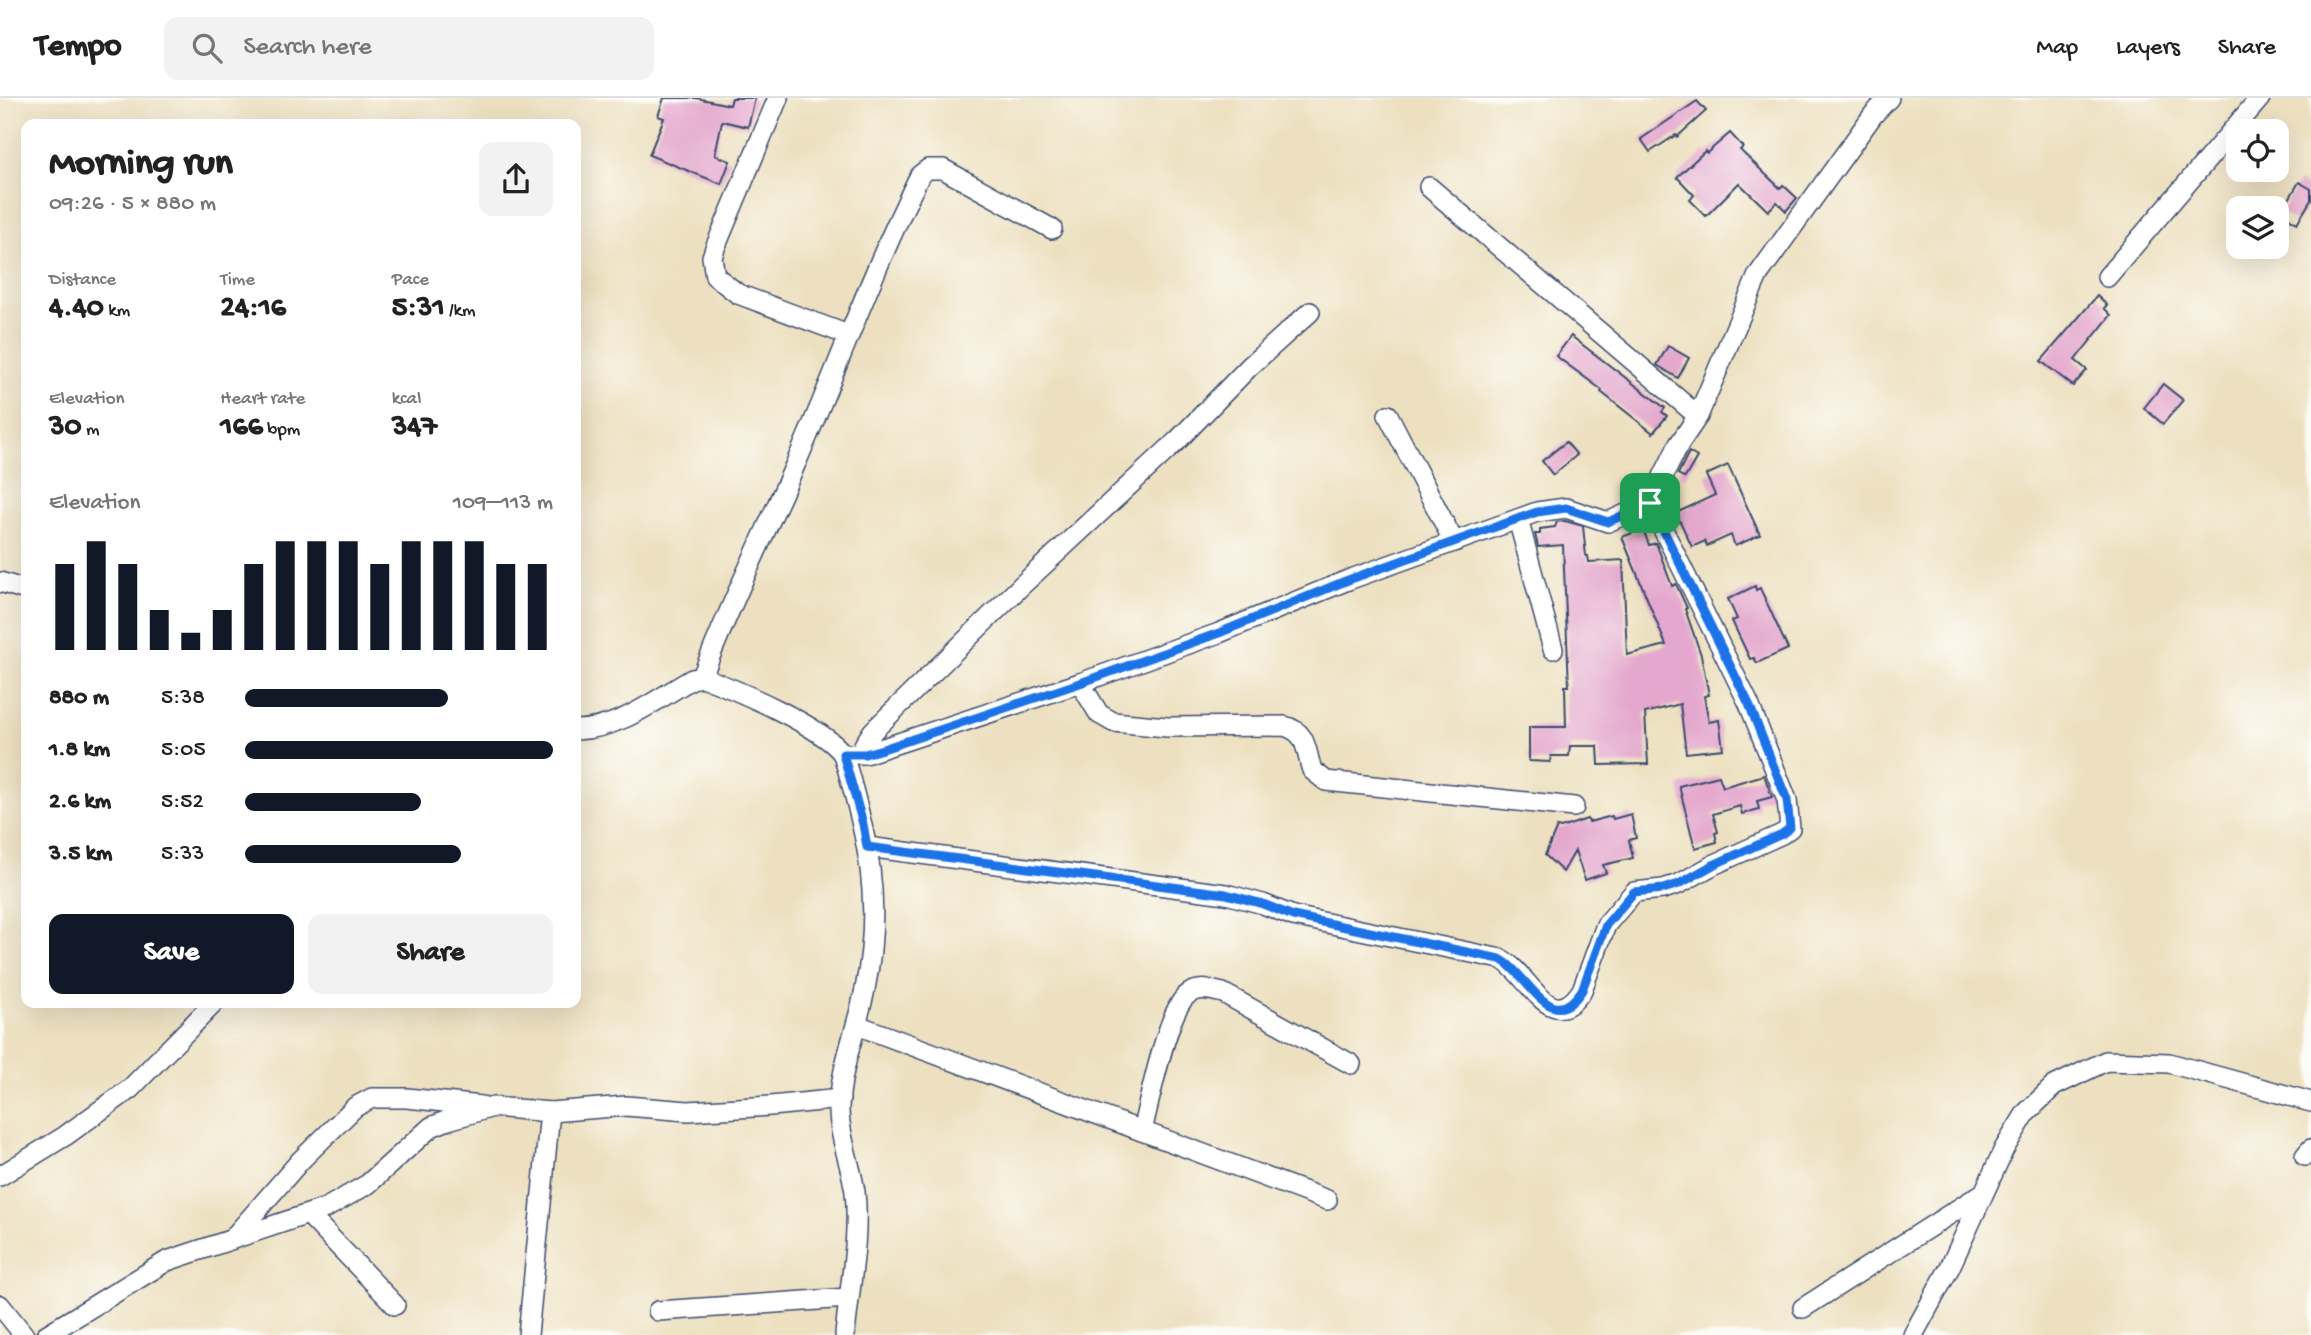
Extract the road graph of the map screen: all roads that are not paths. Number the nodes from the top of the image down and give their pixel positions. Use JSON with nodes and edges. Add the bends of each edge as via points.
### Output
{"nodes":[{"id":1,"x":778,"y":98,"type":"edge"},
{"id":2,"x":1889,"y":98,"type":"edge"},
{"id":3,"x":2260,"y":98,"type":"edge"},
{"id":4,"x":1429,"y":187,"type":"dead end"},
{"id":5,"x":1052,"y":229,"type":"dead end"},
{"id":6,"x":2107,"y":277,"type":"dead end"},
{"id":7,"x":1310,"y":312,"type":"dead end"},
{"id":8,"x":848,"y":335,"type":"junction"},
{"id":9,"x":1388,"y":415,"type":"dead end"},
{"id":10,"x":1698,"y":416,"type":"junction"},
{"id":11,"x":1650,"y":503,"type":"junction"},
{"id":12,"x":1518,"y":519,"type":"junction"},
{"id":13,"x":1454,"y":542,"type":"junction"},
{"id":14,"x":0,"y":582,"type":"edge"},
{"id":15,"x":21,"y":588,"type":"edge"},
{"id":16,"x":1553,"y":649,"type":"dead end"},
{"id":17,"x":702,"y":677,"type":"junction"},
{"id":18,"x":1080,"y":683,"type":"junction"},
{"id":19,"x":581,"y":730,"type":"edge"},
{"id":20,"x":843,"y":754,"type":"junction"},
{"id":21,"x":865,"y":754,"type":"junction"},
{"id":22,"x":1574,"y":807,"type":"dead end"},
{"id":23,"x":867,"y":847,"type":"junction"},
{"id":24,"x":209,"y":1008,"type":"edge"},
{"id":25,"x":857,"y":1025,"type":"junction"},
{"id":26,"x":1351,"y":1064,"type":"dead end"},
{"id":27,"x":841,"y":1099,"type":"junction"},
{"id":28,"x":2311,"y":1102,"type":"edge"},
{"id":29,"x":493,"y":1107,"type":"junction"},
{"id":30,"x":550,"y":1112,"type":"junction"},
{"id":31,"x":1142,"y":1131,"type":"junction"},
{"id":32,"x":0,"y":1176,"type":"edge"},
{"id":33,"x":1983,"y":1193,"type":"junction"},
{"id":34,"x":1327,"y":1200,"type":"dead end"},
{"id":35,"x":309,"y":1215,"type":"junction"},
{"id":36,"x":231,"y":1240,"type":"junction"},
{"id":37,"x":848,"y":1298,"type":"junction"},
{"id":38,"x":0,"y":1305,"type":"edge"},
{"id":39,"x":395,"y":1305,"type":"dead end"},
{"id":40,"x":1803,"y":1308,"type":"dead end"},
{"id":41,"x":658,"y":1311,"type":"dead end"},
{"id":42,"x":24,"y":1335,"type":"edge"},
{"id":43,"x":46,"y":1335,"type":"edge"},
{"id":44,"x":528,"y":1335,"type":"edge"},
{"id":45,"x":845,"y":1335,"type":"edge"},
{"id":46,"x":1913,"y":1335,"type":"edge"}],
"edges":[{"from":1,"to":8,"type":"street","via":[[715,248],[713,270],[719,281],[738,294]]},
{"from":2,"to":10,"type":"street","via":[[1758,275]]},
{"from":3,"to":6,"type":"street"},
{"from":4,"to":10,"type":"street"},
{"from":5,"to":8,"type":"street","via":[[943,169],[928,169],[915,184]]},
{"from":7,"to":21,"type":"street","via":[[873,731],[864,745]]},
{"from":8,"to":17,"type":"street"},
{"from":9,"to":13,"type":"street"},
{"from":10,"to":11,"type":"street"},
{"from":11,"to":12,"type":"street","via":[[1608,522],[1566,508]]},
{"from":11,"to":23,"type":"street","via":[[1749,704],[1787,800],[1790,828],[1679,884],[1634,892],[1606,925],[1582,990],[1565,1008],[1545,1003],[1500,959],[1293,916],[1248,899]]},
{"from":12,"to":13,"type":"street"},
{"from":12,"to":16,"type":"street"},
{"from":13,"to":18,"type":"street"},
{"from":14,"to":15,"type":"street"},
{"from":17,"to":19,"type":"street","via":[[618,722]]},
{"from":17,"to":20,"type":"street","via":[[805,725]]},
{"from":18,"to":21,"type":"street"},
{"from":18,"to":22,"type":"street","via":[[1099,714],[1113,722],[1294,729],[1304,742],[1311,771],[1326,781]]},
{"from":20,"to":21,"type":"street"},
{"from":20,"to":23,"type":"street"},
{"from":23,"to":25,"type":"street","via":[[873,884],[872,933]]},
{"from":24,"to":32,"type":"street","via":[[130,1089]]},
{"from":25,"to":27,"type":"street","via":[[844,1068]]},
{"from":25,"to":31,"type":"street"},
{"from":26,"to":31,"type":"street","via":[[1223,993],[1202,989],[1186,996],[1172,1019]]},
{"from":27,"to":30,"type":"street","via":[[688,1111],[626,1106]]},
{"from":27,"to":37,"type":"street","via":[[847,1165],[855,1191]]},
{"from":28,"to":33,"type":"street","via":[[2169,1063],[2106,1062],[2054,1086],[2026,1113]]},
{"from":29,"to":30,"type":"street"},
{"from":29,"to":35,"type":"street","via":[[431,1127],[368,1184]]},
{"from":29,"to":36,"type":"street","via":[[372,1098],[355,1107],[301,1160]]},
{"from":30,"to":44,"type":"street"},
{"from":31,"to":34,"type":"street"},
{"from":33,"to":40,"type":"street"},
{"from":33,"to":46,"type":"street"},
{"from":35,"to":36,"type":"street"},
{"from":35,"to":39,"type":"street"},
{"from":36,"to":43,"type":"street","via":[[167,1261]]},
{"from":37,"to":41,"type":"street"},
{"from":37,"to":45,"type":"street"},
{"from":38,"to":42,"type":"street"}]}
